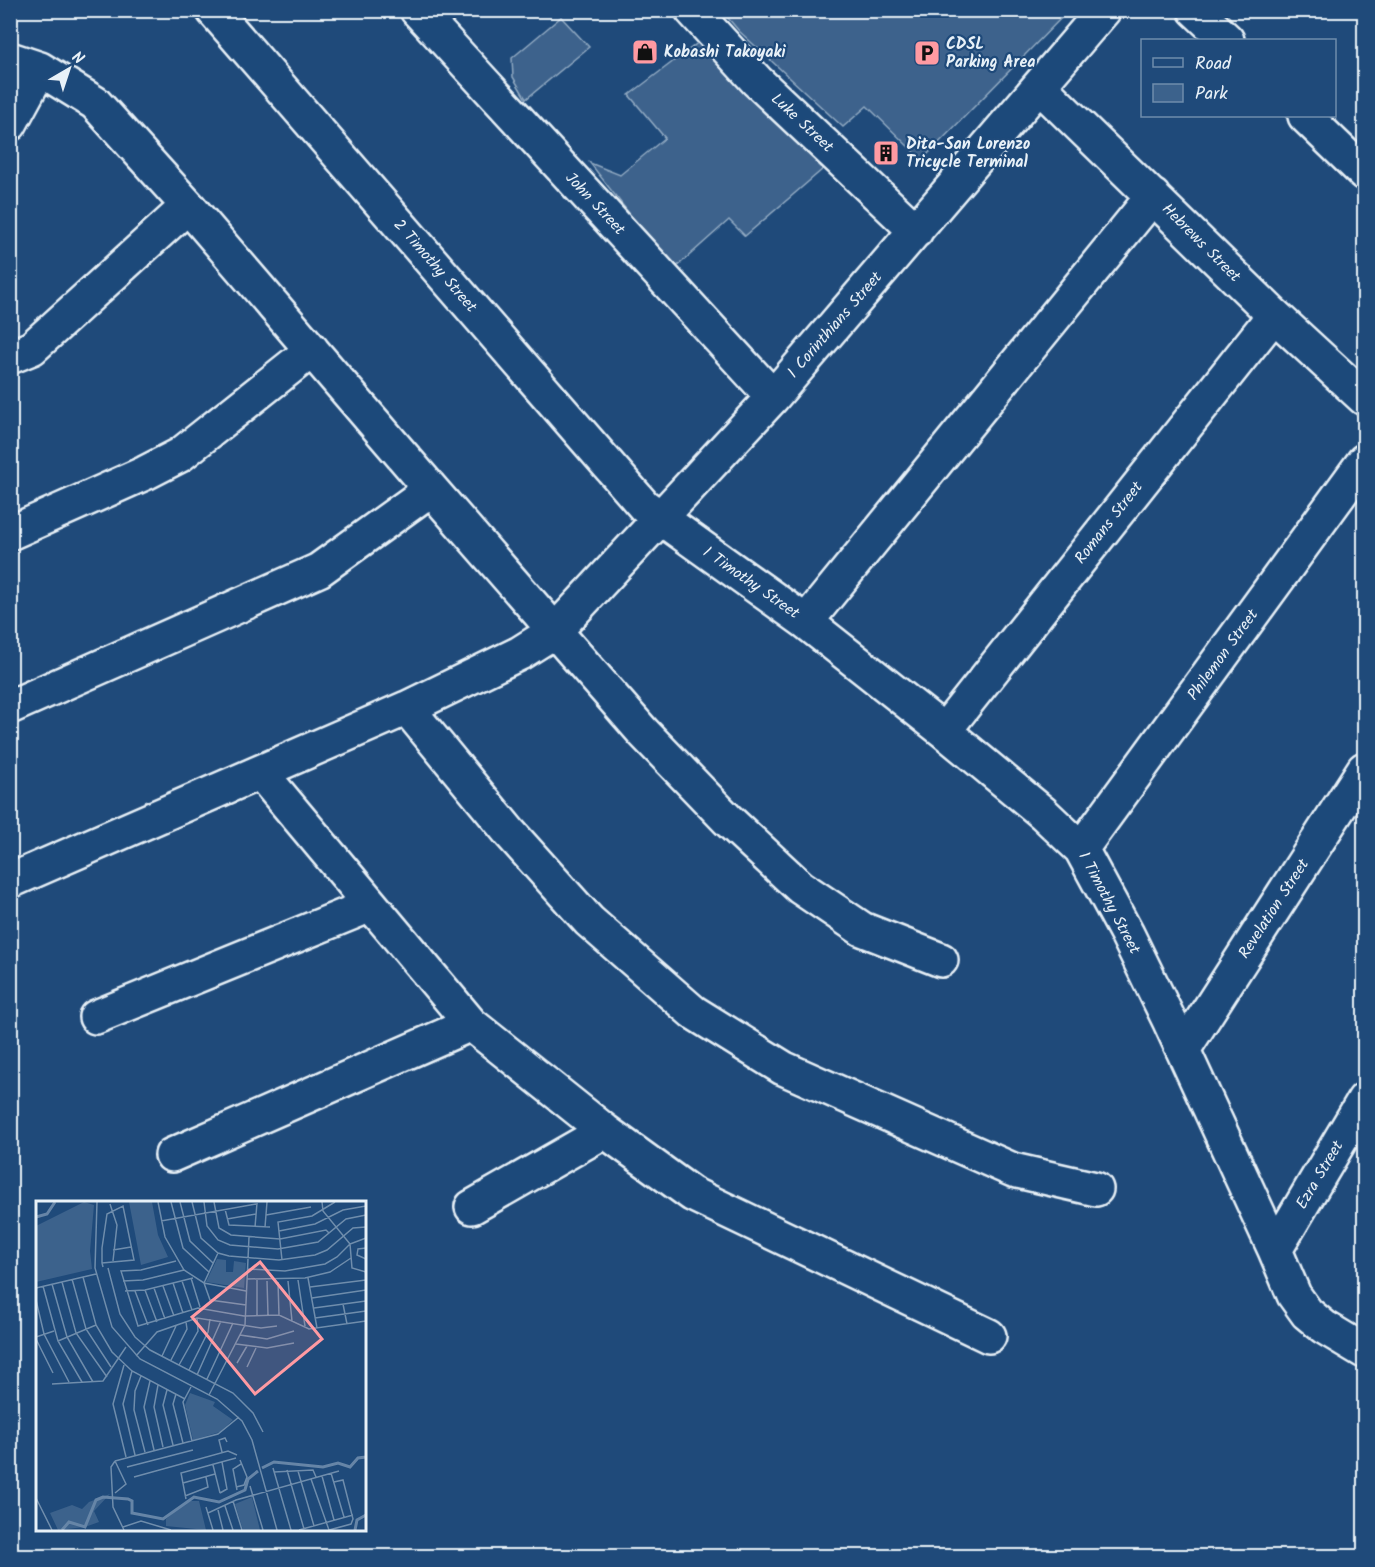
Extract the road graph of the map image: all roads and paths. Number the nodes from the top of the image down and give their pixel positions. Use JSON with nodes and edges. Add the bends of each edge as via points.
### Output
{"nodes":[{"id":1,"x":213,"y":10,"type":"edge"},
{"id":2,"x":417,"y":10,"type":"edge"},
{"id":3,"x":692,"y":10,"type":"edge"},
{"id":4,"x":1104,"y":10,"type":"edge"},
{"id":5,"x":1195,"y":10,"type":"edge"},
{"id":6,"x":1226,"y":39,"type":"edge"},
{"id":7,"x":25,"y":64,"type":"edge"},
{"id":8,"x":1039,"y":86,"type":"junction"},
{"id":9,"x":1306,"y":117,"type":"edge"},
{"id":10,"x":10,"y":124,"type":"edge"},
{"id":11,"x":1365,"y":172,"type":"edge"},
{"id":12,"x":1153,"y":196,"type":"junction"},
{"id":13,"x":188,"y":206,"type":"junction"},
{"id":14,"x":916,"y":231,"type":"junction"},
{"id":15,"x":1274,"y":315,"type":"junction"},
{"id":16,"x":312,"y":350,"type":"junction"},
{"id":17,"x":10,"y":357,"type":"edge"},
{"id":18,"x":773,"y":397,"type":"junction"},
{"id":19,"x":1365,"y":398,"type":"edge"},
{"id":20,"x":1365,"y":461,"type":"edge"},
{"id":21,"x":431,"y":489,"type":"junction"},
{"id":22,"x":661,"y":519,"type":"junction"},
{"id":23,"x":10,"y":533,"type":"edge"},
{"id":24,"x":806,"y":622,"type":"junction"},
{"id":25,"x":555,"y":631,"type":"junction"},
{"id":26,"x":10,"y":707,"type":"edge"},
{"id":27,"x":407,"y":708,"type":"junction"},
{"id":28,"x":944,"y":731,"type":"junction"},
{"id":29,"x":1365,"y":769,"type":"edge"},
{"id":30,"x":261,"y":773,"type":"junction"},
{"id":31,"x":1081,"y":849,"type":"junction"},
{"id":32,"x":10,"y":881,"type":"edge"},
{"id":33,"x":371,"y":905,"type":"junction"},
{"id":34,"x":941,"y":960,"type":"dead end"},
{"id":35,"x":96,"y":1017,"type":"dead end"},
{"id":36,"x":471,"y":1024,"type":"junction"},
{"id":37,"x":1183,"y":1050,"type":"junction"},
{"id":38,"x":1365,"y":1101,"type":"edge"},
{"id":39,"x":605,"y":1131,"type":"junction"},
{"id":40,"x":172,"y":1155,"type":"dead end"},
{"id":41,"x":1096,"y":1189,"type":"dead end"},
{"id":42,"x":472,"y":1207,"type":"dead end"},
{"id":43,"x":1275,"y":1250,"type":"junction"},
{"id":44,"x":989,"y":1336,"type":"dead end"},
{"id":45,"x":1365,"y":1351,"type":"edge"}],
"edges":[{"from":1,"to":22,"type":"street","name":"2 Timothy Street","via":[[625,486]]},
{"from":2,"to":18,"type":"street","name":"John Street"},
{"from":3,"to":14,"type":"street","name":"Luke Street","via":[[757,81]]},
{"from":4,"to":8,"type":"street","name":"1 Corinthians Street"},
{"from":5,"to":6,"type":"street"},
{"from":7,"to":10,"type":"street"},
{"from":7,"to":13,"type":"street","via":[[95,103]]},
{"from":8,"to":12,"type":"street","name":"Hebrews Street"},
{"from":8,"to":14,"type":"street","name":"1 Corinthians Street"},
{"from":9,"to":11,"type":"street"},
{"from":12,"to":15,"type":"street","name":"Hebrews Street"},
{"from":12,"to":24,"type":"street"},
{"from":13,"to":16,"type":"street"},
{"from":13,"to":17,"type":"street","via":[[32,348]]},
{"from":14,"to":18,"type":"street","name":"1 Corinthians Street"},
{"from":15,"to":19,"type":"street","name":"Hebrews Street"},
{"from":15,"to":28,"type":"street","name":"Romans Street"},
{"from":16,"to":21,"type":"street"},
{"from":16,"to":23,"type":"street","via":[[180,455]]},
{"from":18,"to":22,"type":"street","name":"1 Corinthians Street"},
{"from":20,"to":31,"type":"street","name":"Philemon Street"},
{"from":21,"to":25,"type":"street"},
{"from":21,"to":26,"type":"street","via":[[319,570]]},
{"from":22,"to":24,"type":"street","name":"1 Timothy Street"},
{"from":22,"to":25,"type":"street","name":"1 Corinthians Street"},
{"from":24,"to":28,"type":"street","name":"1 Timothy Street"},
{"from":25,"to":27,"type":"street","name":"1 Corinthians Street","via":[[520,653]]},
{"from":25,"to":34,"type":"street","via":[[644,732],[800,888],[862,929]]},
{"from":27,"to":30,"type":"street","name":"1 Corinthians Street"},
{"from":27,"to":41,"type":"street","via":[[590,921],[693,1012],[783,1068],[1012,1170]]},
{"from":28,"to":31,"type":"street","name":"1 Timothy Street"},
{"from":29,"to":37,"type":"street","name":"Revelation Street"},
{"from":30,"to":32,"type":"street","name":"1 Corinthians Street"},
{"from":30,"to":33,"type":"street"},
{"from":31,"to":37,"type":"street","name":"1 Timothy Street"},
{"from":33,"to":35,"type":"street"},
{"from":33,"to":36,"type":"street"},
{"from":36,"to":39,"type":"street"},
{"from":36,"to":40,"type":"street"},
{"from":37,"to":43,"type":"street","name":"1 Timothy Street"},
{"from":38,"to":43,"type":"street","name":"Ezra Street"},
{"from":39,"to":42,"type":"street"},
{"from":39,"to":44,"type":"street","via":[[692,1194]]},
{"from":43,"to":45,"type":"street","name":"1 Timothy Street","via":[[1294,1295],[1307,1313]]}]}
